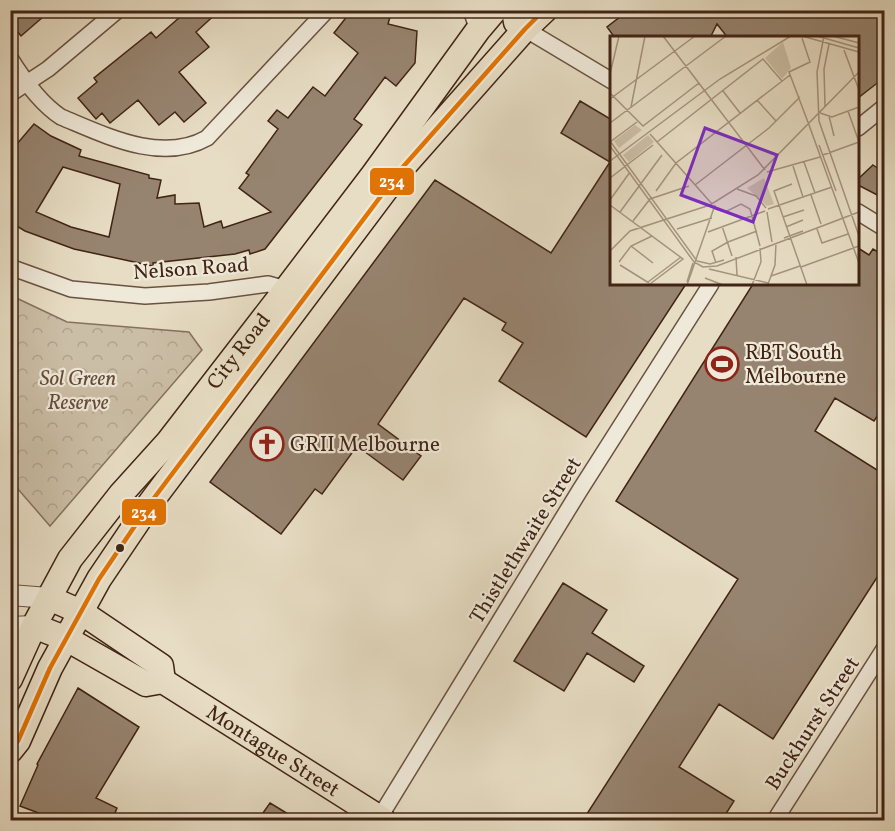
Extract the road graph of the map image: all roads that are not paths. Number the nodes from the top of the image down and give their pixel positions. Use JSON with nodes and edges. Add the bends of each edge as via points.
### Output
{"nodes":[{"id":1,"x":118,"y":10,"type":"edge"},
{"id":2,"x":327,"y":10,"type":"edge"},
{"id":3,"x":495,"y":10,"type":"edge"},
{"id":4,"x":545,"y":10,"type":"edge"},
{"id":5,"x":475,"y":20,"type":"edge"},
{"id":6,"x":519,"y":20,"type":"edge"},
{"id":7,"x":10,"y":58,"type":"edge"},
{"id":8,"x":610,"y":80,"type":"edge"},
{"id":9,"x":27,"y":82,"type":"junction"},
{"id":10,"x":10,"y":94,"type":"edge"},
{"id":11,"x":885,"y":107,"type":"edge"},
{"id":12,"x":859,"y":127,"type":"edge"},
{"id":13,"x":859,"y":213,"type":"edge"},
{"id":14,"x":885,"y":228,"type":"edge"},
{"id":15,"x":10,"y":267,"type":"edge"},
{"id":16,"x":710,"y":285,"type":"edge"},
{"id":17,"x":296,"y":293,"type":"junction"},
{"id":18,"x":10,"y":595,"type":"edge"},
{"id":19,"x":49,"y":598,"type":"junction"},
{"id":20,"x":81,"y":612,"type":"junction"},
{"id":21,"x":22,"y":626,"type":"edge"},
{"id":22,"x":67,"y":639,"type":"junction"},
{"id":23,"x":885,"y":649,"type":"edge"},
{"id":24,"x":10,"y":679,"type":"edge"},
{"id":25,"x":163,"y":681,"type":"junction"},
{"id":26,"x":10,"y":751,"type":"edge"},
{"id":27,"x":380,"y":820,"type":"edge"},
{"id":28,"x":775,"y":820,"type":"edge"}],
"edges":[{"from":1,"to":9,"type":"street"},
{"from":2,"to":9,"type":"street","via":[[207,138],[189,145],[145,146],[90,129],[52,111]]},
{"from":3,"to":5,"type":"main road","name":"City Road"},
{"from":4,"to":6,"type":"main road","name":"City Road"},
{"from":5,"to":17,"type":"main road","name":"City Road"},
{"from":6,"to":8,"type":"street"},
{"from":6,"to":17,"type":"main road","name":"City Road","via":[[402,168]]},
{"from":7,"to":9,"type":"street"},
{"from":9,"to":10,"type":"street"},
{"from":11,"to":12,"type":"street"},
{"from":13,"to":14,"type":"street"},
{"from":15,"to":17,"type":"street","name":"Nelson Road","via":[[71,289],[145,296],[268,284]]},
{"from":16,"to":27,"type":"street","name":"Thistlethwaite Street","via":[[580,490]]},
{"from":17,"to":19,"type":"main road","name":"City Road","via":[[97,523],[70,559]]},
{"from":17,"to":20,"type":"main road","name":"City Road","via":[[182,464],[99,579]]},
{"from":18,"to":19,"type":"street"},
{"from":19,"to":20,"type":"main road","name":"Montague Street"},
{"from":19,"to":21,"type":"main road","name":"City Road"},
{"from":20,"to":22,"type":"main road","name":"City Road"},
{"from":20,"to":25,"type":"main road","name":"Montague Street","via":[[161,666]]},
{"from":21,"to":22,"type":"main road","name":"Montague Street"},
{"from":21,"to":24,"type":"main road","name":"City Road"},
{"from":22,"to":25,"type":"main road","name":"Montague Street","via":[[146,684]]},
{"from":22,"to":26,"type":"main road","name":"City Road"},
{"from":23,"to":28,"type":"street","name":"Buckhurst Street"},
{"from":25,"to":27,"type":"main road","name":"Montague Street"}]}
